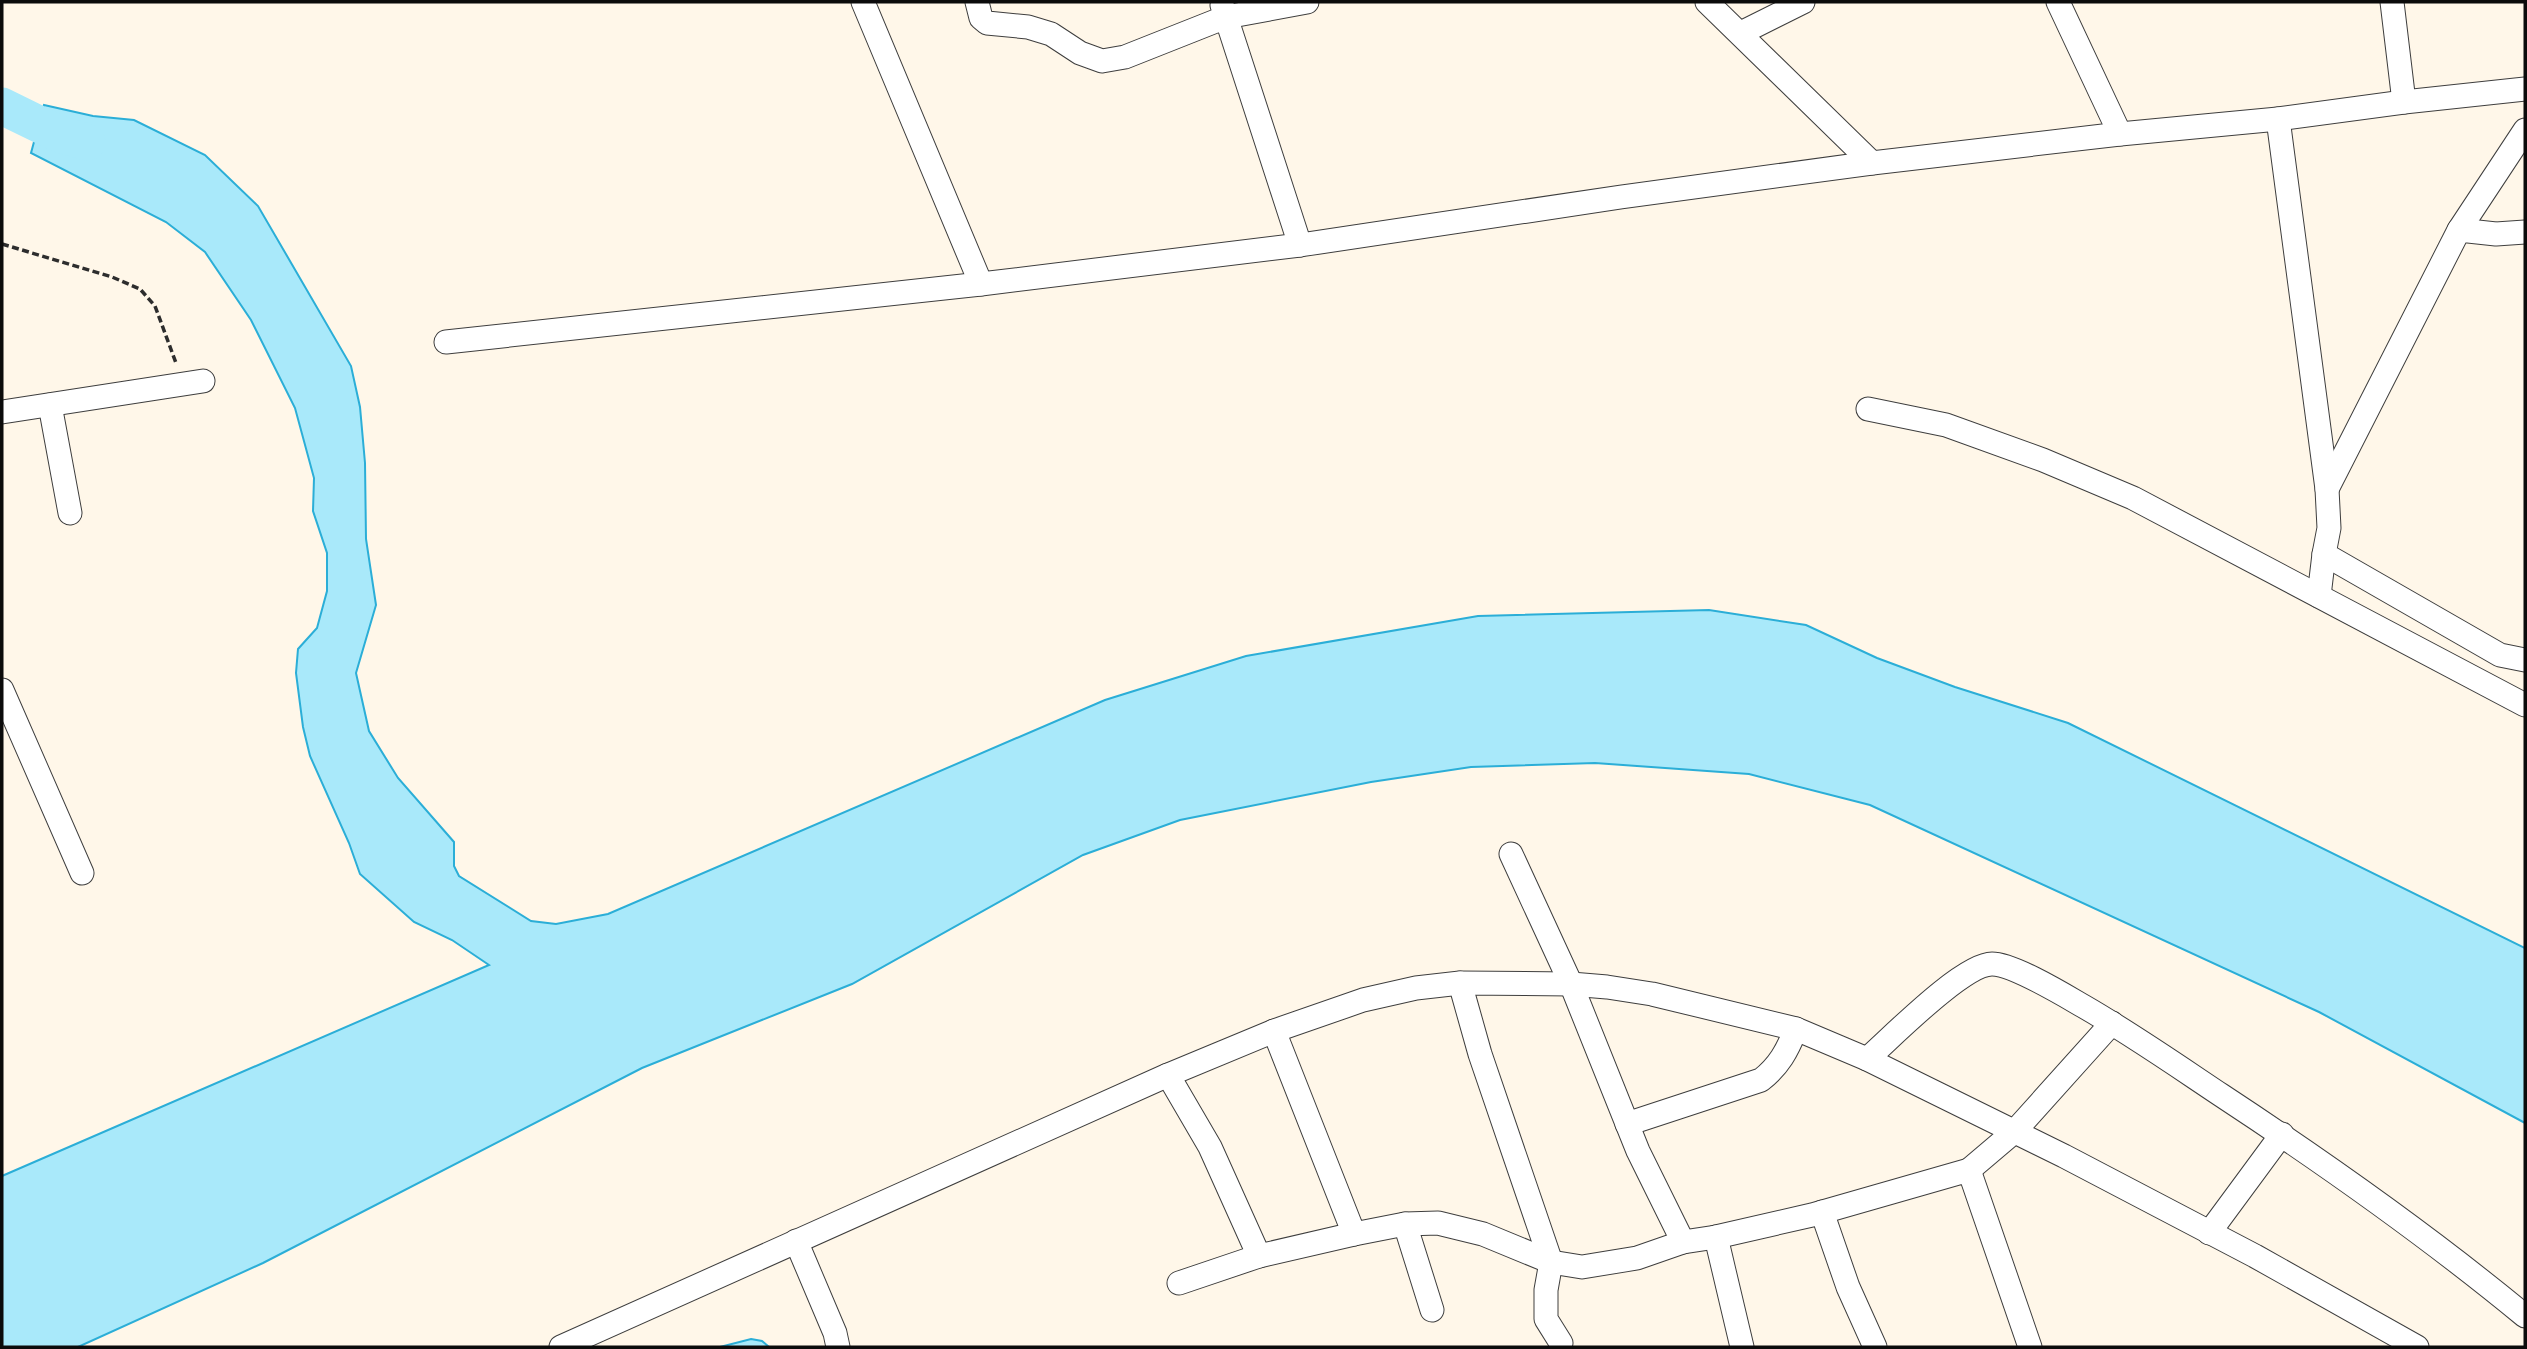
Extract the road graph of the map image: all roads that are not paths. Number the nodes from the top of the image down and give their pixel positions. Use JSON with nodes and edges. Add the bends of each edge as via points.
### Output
{"nodes":[{"id":1,"x":863,"y":2,"type":"edge"},
{"id":2,"x":977,"y":2,"type":"edge"},
{"id":3,"x":1307,"y":2,"type":"edge"},
{"id":4,"x":1707,"y":2,"type":"edge"},
{"id":5,"x":1803,"y":2,"type":"edge"},
{"id":6,"x":2058,"y":2,"type":"edge"},
{"id":7,"x":2392,"y":2,"type":"edge"},
{"id":8,"x":1224,"y":9,"type":"edge"},
{"id":9,"x":1741,"y":33,"type":"junction"},
{"id":10,"x":2525,"y":89,"type":"edge"},
{"id":11,"x":2404,"y":102,"type":"junction"},
{"id":12,"x":2278,"y":119,"type":"junction"},
{"id":13,"x":2525,"y":130,"type":"edge"},
{"id":14,"x":2120,"y":134,"type":"junction"},
{"id":15,"x":1872,"y":163,"type":"junction"},
{"id":16,"x":2459,"y":230,"type":"junction"},
{"id":17,"x":2525,"y":232,"type":"edge"},
{"id":18,"x":1300,"y":245,"type":"junction"},
{"id":19,"x":981,"y":284,"type":"junction"},
{"id":20,"x":446,"y":342,"type":"dead end"},
{"id":21,"x":193,"y":383,"type":"road end"},
{"id":22,"x":50,"y":405,"type":"junction"},
{"id":23,"x":1868,"y":409,"type":"dead end"},
{"id":24,"x":2,"y":412,"type":"edge"},
{"id":25,"x":2327,"y":489,"type":"junction"},
{"id":26,"x":70,"y":513,"type":"dead end"},
{"id":27,"x":2324,"y":554,"type":"junction"},
{"id":28,"x":2319,"y":596,"type":"junction"},
{"id":29,"x":2525,"y":660,"type":"edge"},
{"id":30,"x":2,"y":690,"type":"edge"},
{"id":31,"x":2525,"y":705,"type":"edge"},
{"id":32,"x":1511,"y":854,"type":"dead end"},
{"id":33,"x":82,"y":873,"type":"dead end"},
{"id":34,"x":1460,"y":983,"type":"junction"},
{"id":35,"x":1571,"y":984,"type":"junction"},
{"id":36,"x":2112,"y":1023,"type":"junction"},
{"id":37,"x":1796,"y":1029,"type":"junction"},
{"id":38,"x":1274,"y":1031,"type":"junction"},
{"id":39,"x":1867,"y":1059,"type":"junction"},
{"id":40,"x":1168,"y":1074,"type":"junction"},
{"id":41,"x":1627,"y":1124,"type":"junction"},
{"id":42,"x":2015,"y":1131,"type":"junction"},
{"id":43,"x":2282,"y":1135,"type":"junction"},
{"id":44,"x":1969,"y":1170,"type":"junction"},
{"id":45,"x":1822,"y":1212,"type":"junction"},
{"id":46,"x":1405,"y":1224,"type":"junction"},
{"id":47,"x":2208,"y":1233,"type":"junction"},
{"id":48,"x":1354,"y":1234,"type":"junction"},
{"id":49,"x":1716,"y":1237,"type":"junction"},
{"id":50,"x":796,"y":1241,"type":"junction"},
{"id":51,"x":1683,"y":1242,"type":"junction"},
{"id":52,"x":1259,"y":1256,"type":"junction"},
{"id":53,"x":1551,"y":1262,"type":"junction"},
{"id":54,"x":1179,"y":1283,"type":"dead end"},
{"id":55,"x":1432,"y":1310,"type":"dead end"},
{"id":56,"x":2525,"y":1316,"type":"edge"},
{"id":57,"x":1561,"y":1343,"type":"dead end"},
{"id":58,"x":561,"y":1347,"type":"edge"},
{"id":59,"x":838,"y":1347,"type":"edge"},
{"id":60,"x":1742,"y":1347,"type":"edge"},
{"id":61,"x":1875,"y":1347,"type":"edge"},
{"id":62,"x":2030,"y":1347,"type":"edge"},
{"id":63,"x":2417,"y":1347,"type":"edge"}],
"edges":[{"from":1,"to":19,"type":"street"},
{"from":2,"to":8,"type":"street","via":[[987,23],[1051,34],[1102,61],[1125,57]]},
{"from":3,"to":8,"type":"street"},
{"from":4,"to":9,"type":"street"},
{"from":5,"to":9,"type":"street"},
{"from":6,"to":14,"type":"street"},
{"from":7,"to":11,"type":"street"},
{"from":8,"to":18,"type":"street"},
{"from":9,"to":15,"type":"street"},
{"from":10,"to":11,"type":"street"},
{"from":11,"to":12,"type":"street"},
{"from":12,"to":14,"type":"street"},
{"from":12,"to":25,"type":"street"},
{"from":13,"to":16,"type":"street"},
{"from":14,"to":15,"type":"street"},
{"from":15,"to":18,"type":"street"},
{"from":16,"to":17,"type":"street"},
{"from":16,"to":25,"type":"street"},
{"from":18,"to":19,"type":"street"},
{"from":19,"to":20,"type":"street"},
{"from":21,"to":22,"type":"street"},
{"from":22,"to":24,"type":"street"},
{"from":22,"to":26,"type":"street"},
{"from":23,"to":28,"type":"street","via":[[1946,425],[2043,460],[2133,498]]},
{"from":25,"to":27,"type":"street","via":[[2329,528]]},
{"from":27,"to":28,"type":"street"},
{"from":27,"to":29,"type":"street","via":[[2500,655]]},
{"from":28,"to":31,"type":"street"},
{"from":30,"to":33,"type":"street"},
{"from":32,"to":35,"type":"street"},
{"from":34,"to":35,"type":"street"},
{"from":34,"to":38,"type":"street","via":[[1363,1000]]},
{"from":34,"to":53,"type":"street"},
{"from":35,"to":37,"type":"street","via":[[1651,993]]},
{"from":35,"to":41,"type":"street"},
{"from":36,"to":39,"type":"street","via":[[2056,991],[1992,964],[1952,983]]},
{"from":36,"to":42,"type":"street"},
{"from":36,"to":43,"type":"street"},
{"from":37,"to":39,"type":"street"},
{"from":37,"to":41,"type":"street","via":[[1776,1069],[1761,1080]]},
{"from":38,"to":40,"type":"street"},
{"from":38,"to":48,"type":"street"},
{"from":39,"to":42,"type":"street"},
{"from":40,"to":50,"type":"street"},
{"from":40,"to":52,"type":"street","via":[[1210,1147]]},
{"from":41,"to":51,"type":"street"},
{"from":42,"to":44,"type":"street"},
{"from":42,"to":47,"type":"street"},
{"from":43,"to":47,"type":"street"},
{"from":43,"to":56,"type":"street","via":[[2451,1255]]},
{"from":44,"to":45,"type":"street"},
{"from":44,"to":62,"type":"street"},
{"from":45,"to":49,"type":"street"},
{"from":45,"to":61,"type":"street"},
{"from":46,"to":48,"type":"street"},
{"from":46,"to":53,"type":"street","via":[[1438,1223],[1483,1234]]},
{"from":46,"to":55,"type":"street"},
{"from":47,"to":63,"type":"street"},
{"from":48,"to":52,"type":"street"},
{"from":49,"to":51,"type":"street"},
{"from":49,"to":60,"type":"street"},
{"from":50,"to":58,"type":"street"},
{"from":50,"to":59,"type":"street"},
{"from":51,"to":53,"type":"street","via":[[1637,1258],[1582,1267]]},
{"from":52,"to":54,"type":"street"},
{"from":53,"to":57,"type":"street","via":[[1546,1319]]}]}
